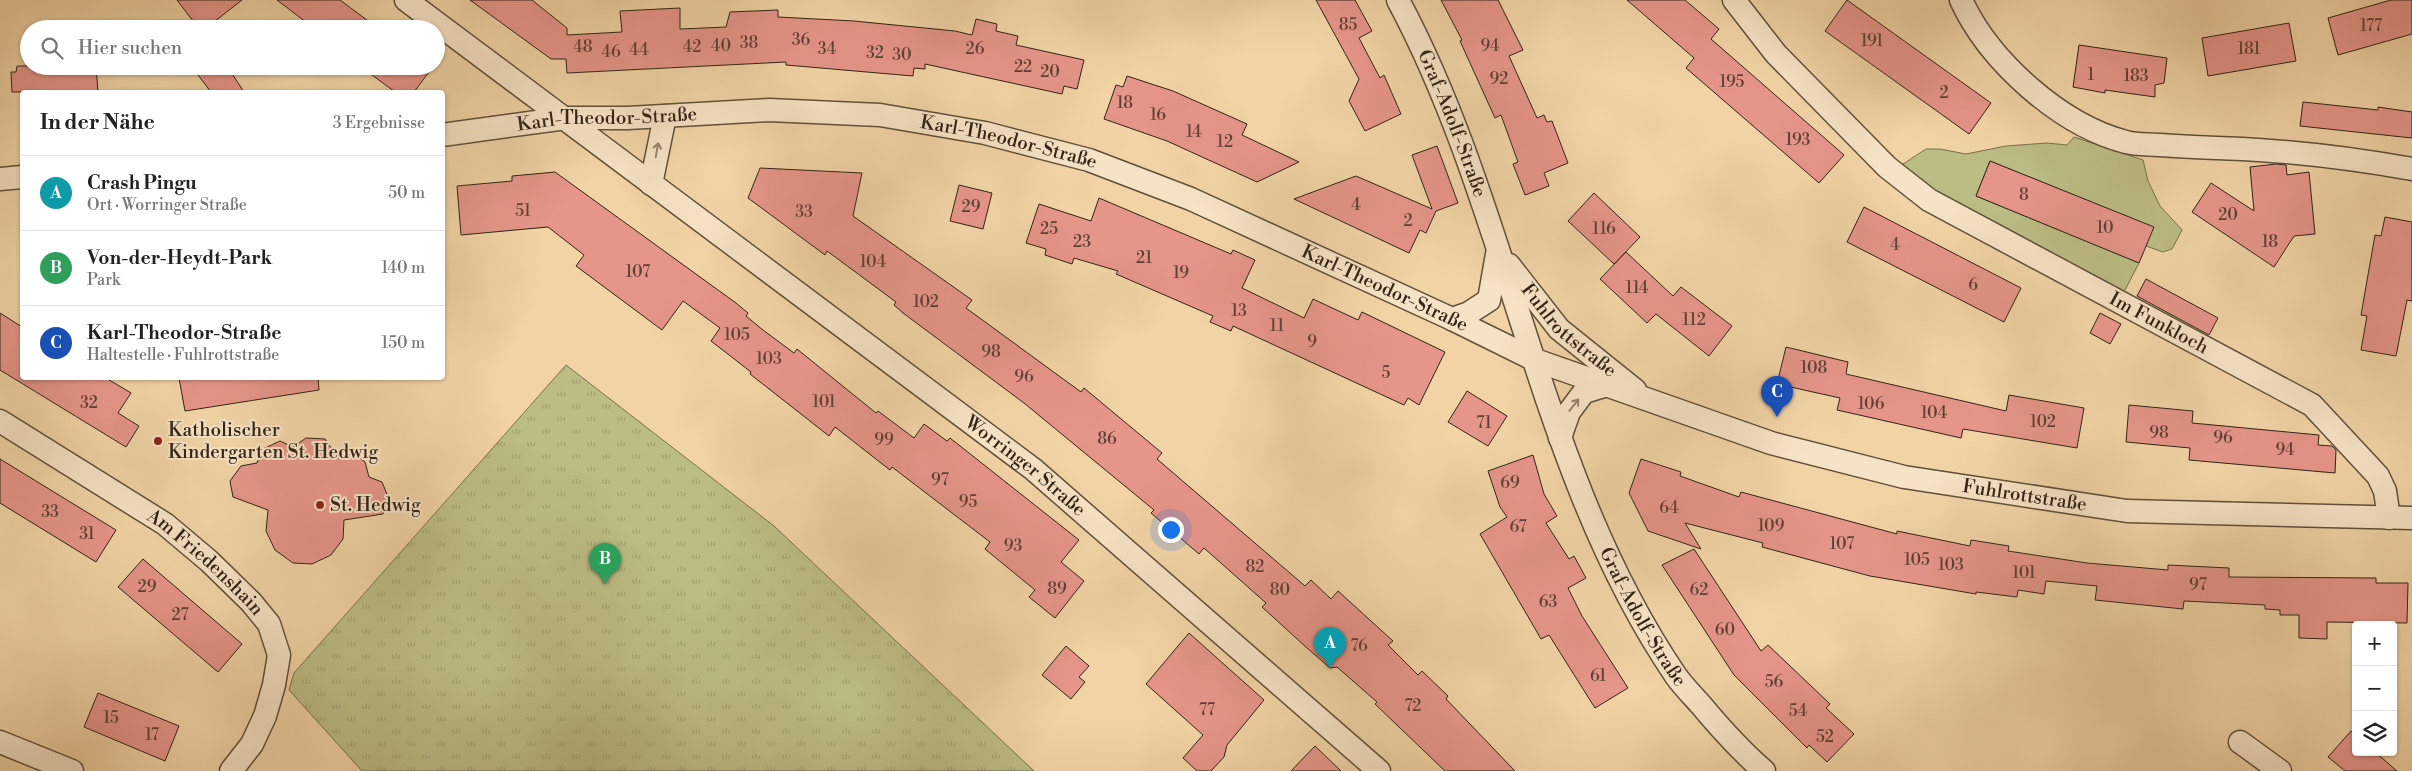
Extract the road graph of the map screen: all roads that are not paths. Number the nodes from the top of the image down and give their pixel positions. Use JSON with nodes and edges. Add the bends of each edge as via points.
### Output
{"nodes":[{"id":1,"x":406,"y":0,"type":"edge"},
{"id":2,"x":1398,"y":0,"type":"edge"},
{"id":3,"x":1734,"y":0,"type":"edge"},
{"id":4,"x":1962,"y":0,"type":"edge"},
{"id":5,"x":433,"y":20,"type":"edge"},
{"id":6,"x":445,"y":29,"type":"edge"},
{"id":7,"x":665,"y":116,"type":"junction"},
{"id":8,"x":566,"y":118,"type":"junction"},
{"id":9,"x":445,"y":135,"type":"edge"},
{"id":10,"x":2412,"y":169,"type":"edge"},
{"id":11,"x":20,"y":177,"type":"edge"},
{"id":12,"x":0,"y":179,"type":"edge"},
{"id":13,"x":651,"y":184,"type":"junction"},
{"id":14,"x":1498,"y":250,"type":"junction"},
{"id":15,"x":1452,"y":319,"type":"junction"},
{"id":16,"x":1535,"y":360,"type":"junction"},
{"id":17,"x":1604,"y":386,"type":"junction"},
{"id":18,"x":1649,"y":401,"type":"junction"},
{"id":19,"x":0,"y":421,"type":"edge"},
{"id":20,"x":1560,"y":438,"type":"junction"},
{"id":21,"x":2389,"y":518,"type":"junction"},
{"id":22,"x":2412,"y":518,"type":"edge"},
{"id":23,"x":0,"y":742,"type":"edge"},
{"id":24,"x":2240,"y":742,"type":"dead end"},
{"id":25,"x":72,"y":771,"type":"edge"},
{"id":26,"x":231,"y":771,"type":"edge"},
{"id":27,"x":1380,"y":771,"type":"edge"},
{"id":28,"x":1764,"y":771,"type":"edge"},
{"id":29,"x":2280,"y":771,"type":"edge"}],
"edges":[{"from":1,"to":5,"type":"street","name":"Worringer Straße"},
{"from":2,"to":14,"type":"street","name":"Graf-Adolf-Straße","via":[[1420,42],[1463,145]]},
{"from":3,"to":21,"type":"street","name":"Im Funkloch","via":[[1776,54],[1888,167],[1929,200],[2312,405],[2378,476],[2385,491]]},
{"from":4,"to":10,"type":"street","via":[[1971,22],[1993,49],[2051,106],[2086,128],[2127,142],[2337,157]]},
{"from":6,"to":8,"type":"street","name":"Worringer Straße"},
{"from":7,"to":8,"type":"street","name":"Karl-Theodor-Straße"},
{"from":13,"to":7,"type":"street","one_way":true},
{"from":7,"to":15,"type":"street","name":"Karl-Theodor-Straße","via":[[769,110],[880,115],[994,135],[1089,160],[1191,199]]},
{"from":8,"to":9,"type":"street","name":"Karl-Theodor-Straße"},
{"from":8,"to":13,"type":"street","name":"Worringer Straße"},
{"from":11,"to":12,"type":"street"},
{"from":13,"to":27,"type":"street","name":"Worringer Straße","via":[[1033,469]]},
{"from":14,"to":15,"type":"street","name":"Graf-Adolf-Straße","via":[[1489,300]]},
{"from":14,"to":16,"type":"street","name":"Graf-Adolf-Straße"},
{"from":14,"to":18,"type":"street","name":"Fuhlrottstraße","via":[[1559,329]]},
{"from":15,"to":16,"type":"street","name":"Karl-Theodor-Straße"},
{"from":16,"to":17,"type":"street","name":"Fuhlrottstraße"},
{"from":16,"to":20,"type":"street","name":"Graf-Adolf-Straße"},
{"from":17,"to":18,"type":"street","name":"Fuhlrottstraße"},
{"from":20,"to":17,"type":"street","one_way":true,"via":[[1569,412],[1584,392]]},
{"from":18,"to":21,"type":"street","name":"Fuhlrottstraße","via":[[1771,443],[1904,477],[2127,511]]},
{"from":19,"to":26,"type":"street","name":"Am Friedenshain","via":[[165,524],[209,561],[269,624],[279,655],[274,685],[252,744]]},
{"from":20,"to":28,"type":"street","name":"Graf-Adolf-Straße","via":[[1628,596],[1677,677],[1737,748]]},
{"from":21,"to":22,"type":"street","name":"Fuhlrottstraße"},
{"from":23,"to":25,"type":"street"},
{"from":24,"to":29,"type":"street"}]}
